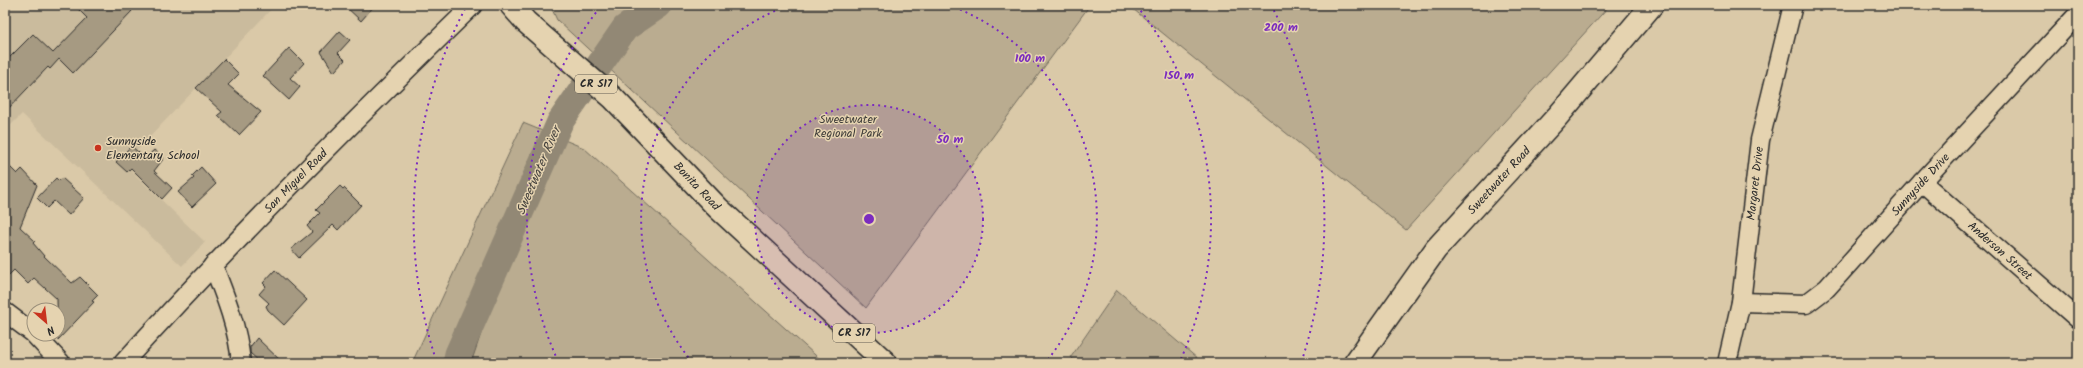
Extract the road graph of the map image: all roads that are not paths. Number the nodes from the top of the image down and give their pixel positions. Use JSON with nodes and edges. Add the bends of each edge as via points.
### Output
{"nodes":[{"id":1,"x":474,"y":5,"type":"edge"},
{"id":2,"x":511,"y":5,"type":"edge"},
{"id":3,"x":1652,"y":5,"type":"edge"},
{"id":4,"x":1793,"y":5,"type":"edge"},
{"id":5,"x":2078,"y":14,"type":"edge"},
{"id":6,"x":1922,"y":182,"type":"junction"},
{"id":7,"x":213,"y":265,"type":"junction"},
{"id":8,"x":1741,"y":302,"type":"junction"},
{"id":9,"x":5,"y":312,"type":"edge"},
{"id":10,"x":2078,"y":319,"type":"edge"},
{"id":11,"x":61,"y":363,"type":"edge"},
{"id":12,"x":124,"y":363,"type":"edge"},
{"id":13,"x":241,"y":363,"type":"edge"},
{"id":14,"x":886,"y":363,"type":"edge"},
{"id":15,"x":1355,"y":363,"type":"edge"},
{"id":16,"x":1727,"y":363,"type":"edge"}],
"edges":[{"from":1,"to":7,"type":"street","name":"San Miguel Road","via":[[340,134]]},
{"from":2,"to":14,"type":"main road","name":"Bonita Road","number":"CR S17","via":[[526,22],[613,98],[718,208]]},
{"from":3,"to":15,"type":"main road","name":"Sweetwater Road","via":[[1558,117],[1436,249]]},
{"from":4,"to":8,"type":"street","name":"Margaret Drive","via":[[1760,140]]},
{"from":5,"to":6,"type":"street","name":"Sunnyside Drive"},
{"from":6,"to":8,"type":"street","name":"Sunnyside Drive","via":[[1828,288],[1806,304]]},
{"from":6,"to":10,"type":"street","name":"Anderson Street"},
{"from":7,"to":12,"type":"street","name":"San Miguel Road"},
{"from":7,"to":13,"type":"street","via":[[232,311],[240,342]]},
{"from":8,"to":16,"type":"street","name":"Margaret Drive"},
{"from":9,"to":11,"type":"street","via":[[33,333]]}]}
